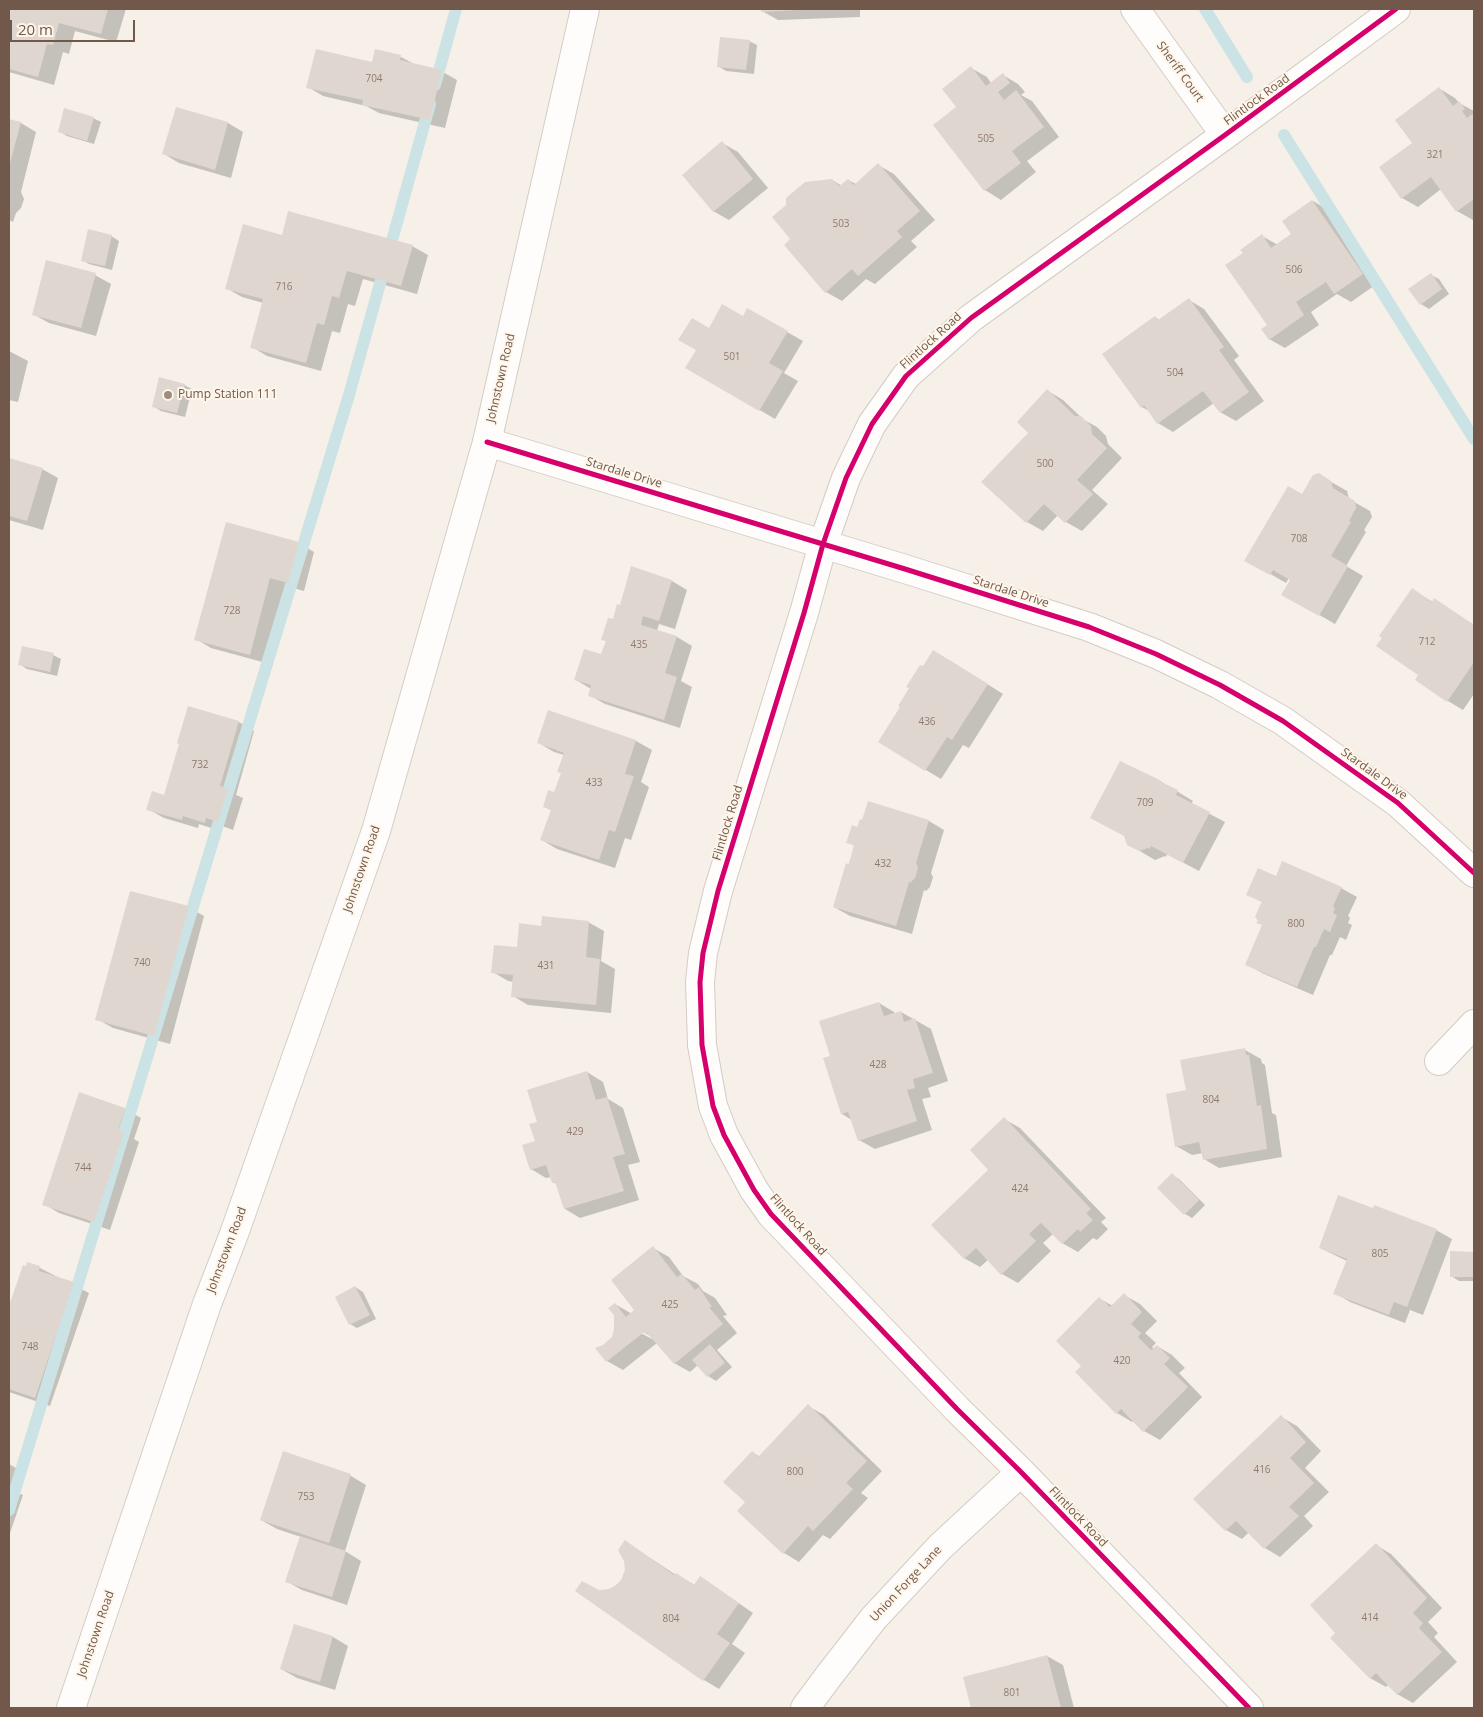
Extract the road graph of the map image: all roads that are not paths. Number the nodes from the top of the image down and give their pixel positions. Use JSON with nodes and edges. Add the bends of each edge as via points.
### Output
{"nodes":[{"id":1,"x":585,"y":9,"type":"edge"},
{"id":2,"x":1135,"y":9,"type":"edge"},
{"id":3,"x":1396,"y":9,"type":"edge"},
{"id":4,"x":1225,"y":135,"type":"junction"},
{"id":5,"x":487,"y":442,"type":"junction"},
{"id":6,"x":823,"y":544,"type":"junction"},
{"id":7,"x":1474,"y":873,"type":"edge"},
{"id":8,"x":1474,"y":1024,"type":"edge"},
{"id":9,"x":1439,"y":1061,"type":"dead end"},
{"id":10,"x":1021,"y":1472,"type":"junction"},
{"id":11,"x":71,"y":1708,"type":"edge"},
{"id":12,"x":805,"y":1708,"type":"edge"},
{"id":13,"x":1249,"y":1708,"type":"edge"}],
"edges":[{"from":1,"to":5,"type":"street","name":"Johnstown Road"},
{"from":2,"to":4,"type":"street","name":"Sheriff Court"},
{"from":3,"to":4,"type":"street","name":"Flintlock Road"},
{"from":4,"to":6,"type":"street","name":"Flintlock Road","via":[[971,318],[906,376],[872,424],[846,478]]},
{"from":5,"to":6,"type":"street","name":"Stardale Drive"},
{"from":5,"to":11,"type":"street","name":"Johnstown Road","via":[[376,832],[207,1304]]},
{"from":6,"to":7,"type":"street","name":"Stardale Drive","via":[[1089,627],[1220,685],[1282,721],[1398,803]]},
{"from":6,"to":10,"type":"street","name":"Flintlock Road","via":[[718,891],[703,953],[700,982],[702,1045],[713,1106],[754,1190],[772,1214]]},
{"from":8,"to":9,"type":"street"},
{"from":10,"to":12,"type":"street","name":"Union Forge Lane","via":[[940,1547],[873,1619]]},
{"from":10,"to":13,"type":"street","name":"Flintlock Road"}]}
